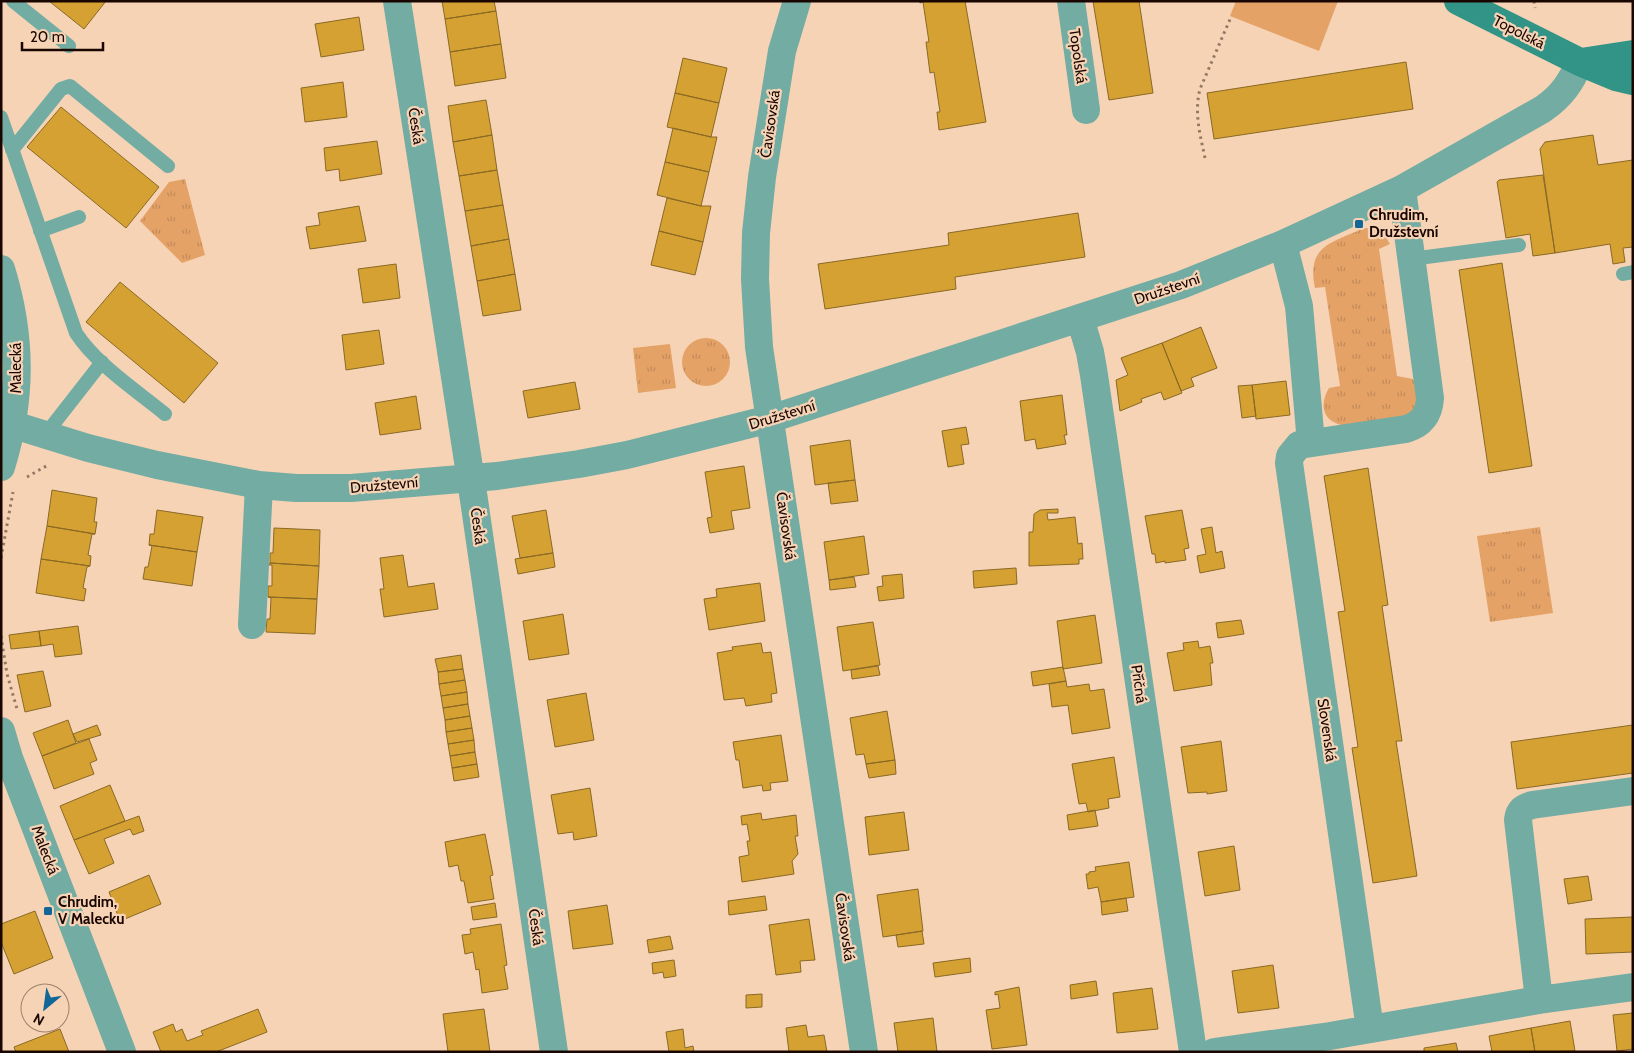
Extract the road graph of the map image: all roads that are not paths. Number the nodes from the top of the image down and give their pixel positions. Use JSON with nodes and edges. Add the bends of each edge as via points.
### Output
{"nodes":[{"id":1,"x":13,"y":1,"type":"edge"},
{"id":2,"x":397,"y":1,"type":"edge"},
{"id":3,"x":796,"y":1,"type":"edge"},
{"id":4,"x":1071,"y":1,"type":"edge"},
{"id":5,"x":1458,"y":1,"type":"edge"},
{"id":6,"x":69,"y":46,"type":"dead end"},
{"id":7,"x":1633,"y":54,"type":"edge"},
{"id":8,"x":1580,"y":62,"type":"junction"},
{"id":9,"x":1633,"y":81,"type":"edge"},
{"id":10,"x":1086,"y":110,"type":"dead end"},
{"id":11,"x":1,"y":117,"type":"edge"},
{"id":12,"x":12,"y":150,"type":"junction"},
{"id":13,"x":168,"y":166,"type":"dead end"},
{"id":14,"x":1402,"y":188,"type":"junction"},
{"id":15,"x":79,"y":217,"type":"dead end"},
{"id":16,"x":40,"y":231,"type":"junction"},
{"id":17,"x":1283,"y":244,"type":"junction"},
{"id":18,"x":1519,"y":245,"type":"dead end"},
{"id":19,"x":1411,"y":259,"type":"junction"},
{"id":20,"x":1,"y":269,"type":"edge"},
{"id":21,"x":1080,"y":318,"type":"junction"},
{"id":22,"x":102,"y":362,"type":"junction"},
{"id":23,"x":165,"y":414,"type":"dead end"},
{"id":24,"x":770,"y":419,"type":"junction"},
{"id":25,"x":7,"y":423,"type":"edge"},
{"id":26,"x":45,"y":435,"type":"junction"},
{"id":27,"x":1310,"y":443,"type":"junction"},
{"id":28,"x":14,"y":478,"type":"edge"},
{"id":29,"x":470,"y":478,"type":"junction"},
{"id":30,"x":259,"y":485,"type":"junction"},
{"id":31,"x":252,"y":625,"type":"dead end"},
{"id":32,"x":1,"y":732,"type":"edge"},
{"id":33,"x":1633,"y":791,"type":"edge"},
{"id":34,"x":1633,"y":987,"type":"edge"},
{"id":35,"x":1539,"y":1000,"type":"junction"},
{"id":36,"x":1370,"y":1029,"type":"junction"},
{"id":37,"x":1332,"y":1044,"type":"edge"},
{"id":38,"x":122,"y":1052,"type":"edge"},
{"id":39,"x":554,"y":1052,"type":"edge"},
{"id":40,"x":864,"y":1052,"type":"edge"},
{"id":41,"x":1193,"y":1052,"type":"edge"},
{"id":42,"x":1214,"y":1052,"type":"edge"}],
"edges":[{"from":1,"to":6,"type":"lane"},
{"from":2,"to":29,"type":"street","name":"Česká"},
{"from":3,"to":24,"type":"street","name":"Čavisovská","via":[[777,74],[756,233],[759,347]]},
{"from":4,"to":10,"type":"street","name":"Topolská"},
{"from":5,"to":8,"type":"main road","name":"Topolská"},
{"from":7,"to":8,"type":"main road"},
{"from":8,"to":9,"type":"main road","name":"Topolská"},
{"from":8,"to":14,"type":"street","name":"Družstevní","via":[[1572,81],[1544,109]]},
{"from":11,"to":12,"type":"lane"},
{"from":12,"to":13,"type":"lane","via":[[61,89],[70,86]]},
{"from":12,"to":16,"type":"lane"},
{"from":14,"to":17,"type":"street","name":"Družstevní"},
{"from":14,"to":19,"type":"street"},
{"from":15,"to":16,"type":"lane"},
{"from":16,"to":22,"type":"lane","via":[[76,333]]},
{"from":17,"to":21,"type":"street","name":"Družstevní","via":[[1181,285]]},
{"from":17,"to":27,"type":"street","via":[[1299,306]]},
{"from":18,"to":19,"type":"lane"},
{"from":19,"to":27,"type":"street","via":[[1430,398],[1427,413],[1420,424],[1406,429]]},
{"from":20,"to":25,"type":"street","name":"Malecká","via":[[17,347],[16,392]]},
{"from":21,"to":24,"type":"street","name":"Družstevní"},
{"from":21,"to":41,"type":"street","name":"Příčná","via":[[1094,375]]},
{"from":22,"to":23,"type":"lane"},
{"from":22,"to":26,"type":"lane"},
{"from":24,"to":29,"type":"street","name":"Družstevní","via":[[628,455]]},
{"from":24,"to":40,"type":"street","name":"Čavisovská"},
{"from":25,"to":26,"type":"street","name":"Družstevní"},
{"from":25,"to":28,"type":"street","name":"Malecká"},
{"from":26,"to":30,"type":"street","name":"Družstevní","via":[[157,465]]},
{"from":27,"to":36,"type":"street","name":"Slovenská","via":[[1294,449],[1289,471]]},
{"from":29,"to":30,"type":"street","name":"Družstevní","via":[[351,488]]},
{"from":29,"to":39,"type":"street","name":"Česká"},
{"from":30,"to":31,"type":"street"},
{"from":32,"to":38,"type":"street","name":"Malecká"},
{"from":33,"to":35,"type":"street","via":[[1532,805],[1518,814]]},
{"from":34,"to":35,"type":"street"},
{"from":35,"to":36,"type":"street"},
{"from":36,"to":37,"type":"street"},
{"from":37,"to":42,"type":"street"}]}
